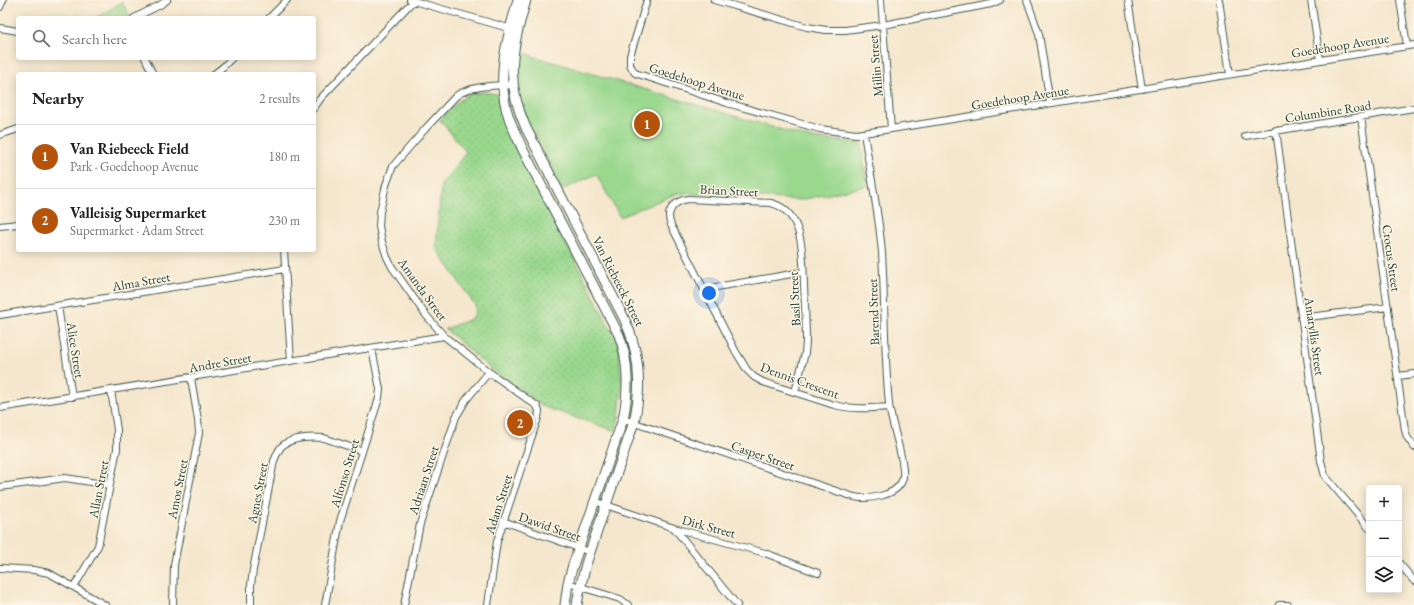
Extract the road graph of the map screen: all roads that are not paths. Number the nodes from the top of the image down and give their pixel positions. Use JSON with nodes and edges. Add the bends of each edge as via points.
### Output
{"nodes":[{"id":1,"x":3,"y":0,"type":"edge"},
{"id":2,"x":167,"y":0,"type":"edge"},
{"id":3,"x":286,"y":0,"type":"edge"},
{"id":4,"x":411,"y":0,"type":"edge"},
{"id":5,"x":518,"y":0,"type":"edge"},
{"id":6,"x":526,"y":0,"type":"edge"},
{"id":7,"x":647,"y":0,"type":"edge"},
{"id":8,"x":714,"y":0,"type":"edge"},
{"id":9,"x":881,"y":0,"type":"edge"},
{"id":10,"x":1000,"y":0,"type":"edge"},
{"id":11,"x":1027,"y":0,"type":"edge"},
{"id":12,"x":1128,"y":0,"type":"edge"},
{"id":13,"x":1219,"y":0,"type":"edge"},
{"id":14,"x":1311,"y":0,"type":"edge"},
{"id":15,"x":1400,"y":0,"type":"edge"},
{"id":16,"x":0,"y":7,"type":"edge"},
{"id":17,"x":138,"y":16,"type":"edge"},
{"id":18,"x":272,"y":16,"type":"edge"},
{"id":19,"x":883,"y":25,"type":"junction"},
{"id":20,"x":3,"y":29,"type":"edge"},
{"id":21,"x":514,"y":29,"type":"junction"},
{"id":22,"x":16,"y":31,"type":"edge"},
{"id":23,"x":1414,"y":45,"type":"edge"},
{"id":24,"x":1407,"y":46,"type":"junction"},
{"id":25,"x":146,"y":60,"type":"edge"},
{"id":26,"x":230,"y":60,"type":"edge"},
{"id":27,"x":1320,"y":60,"type":"junction"},
{"id":28,"x":152,"y":72,"type":"edge"},
{"id":29,"x":216,"y":72,"type":"edge"},
{"id":30,"x":1230,"y":74,"type":"junction"},
{"id":31,"x":513,"y":85,"type":"junction"},
{"id":32,"x":503,"y":86,"type":"junction"},
{"id":33,"x":1142,"y":89,"type":"junction"},
{"id":34,"x":1050,"y":103,"type":"junction"},
{"id":35,"x":316,"y":105,"type":"edge"},
{"id":36,"x":1414,"y":108,"type":"edge"},
{"id":37,"x":1361,"y":117,"type":"junction"},
{"id":38,"x":891,"y":129,"type":"junction"},
{"id":39,"x":16,"y":130,"type":"edge"},
{"id":40,"x":1276,"y":130,"type":"junction"},
{"id":41,"x":864,"y":133,"type":"junction"},
{"id":42,"x":0,"y":135,"type":"edge"},
{"id":43,"x":1245,"y":136,"type":"dead end"},
{"id":44,"x":674,"y":205,"type":"joint"},
{"id":45,"x":784,"y":208,"type":"joint"},
{"id":46,"x":16,"y":224,"type":"edge"},
{"id":47,"x":0,"y":226,"type":"edge"},
{"id":48,"x":284,"y":252,"type":"edge"},
{"id":49,"x":285,"y":269,"type":"junction"},
{"id":50,"x":803,"y":272,"type":"junction"},
{"id":51,"x":704,"y":289,"type":"junction"},
{"id":52,"x":58,"y":306,"type":"junction"},
{"id":53,"x":1388,"y":307,"type":"junction"},
{"id":54,"x":0,"y":315,"type":"edge"},
{"id":55,"x":1301,"y":318,"type":"junction"},
{"id":56,"x":444,"y":336,"type":"junction"},
{"id":57,"x":372,"y":349,"type":"junction"},
{"id":58,"x":291,"y":361,"type":"junction"},
{"id":59,"x":489,"y":372,"type":"junction"},
{"id":60,"x":1414,"y":374,"type":"edge"},
{"id":61,"x":1398,"y":376,"type":"junction"},
{"id":62,"x":191,"y":378,"type":"junction"},
{"id":63,"x":111,"y":390,"type":"junction"},
{"id":64,"x":794,"y":392,"type":"junction"},
{"id":65,"x":72,"y":397,"type":"junction"},
{"id":66,"x":889,"y":407,"type":"junction"},
{"id":67,"x":0,"y":408,"type":"edge"},
{"id":68,"x":540,"y":413,"type":"joint"},
{"id":69,"x":623,"y":419,"type":"junction"},
{"id":70,"x":634,"y":422,"type":"junction"},
{"id":71,"x":1414,"y":446,"type":"edge"},
{"id":72,"x":362,"y":451,"type":"junction"},
{"id":73,"x":110,"y":485,"type":"junction"},
{"id":74,"x":0,"y":487,"type":"edge"},
{"id":75,"x":897,"y":488,"type":"joint"},
{"id":76,"x":594,"y":501,"type":"junction"},
{"id":77,"x":606,"y":505,"type":"junction"},
{"id":78,"x":503,"y":521,"type":"junction"},
{"id":79,"x":1366,"y":524,"type":"edge"},
{"id":80,"x":674,"y":528,"type":"junction"},
{"id":81,"x":578,"y":548,"type":"junction"},
{"id":82,"x":590,"y":552,"type":"junction"},
{"id":83,"x":1402,"y":567,"type":"edge"},
{"id":84,"x":0,"y":568,"type":"edge"},
{"id":85,"x":818,"y":572,"type":"dead end"},
{"id":86,"x":1414,"y":581,"type":"edge"},
{"id":87,"x":568,"y":582,"type":"junction"},
{"id":88,"x":580,"y":586,"type":"junction"},
{"id":89,"x":74,"y":587,"type":"junction"},
{"id":90,"x":104,"y":605,"type":"edge"},
{"id":91,"x":173,"y":605,"type":"edge"},
{"id":92,"x":251,"y":605,"type":"edge"},
{"id":93,"x":325,"y":605,"type":"edge"},
{"id":94,"x":404,"y":605,"type":"edge"},
{"id":95,"x":488,"y":605,"type":"edge"},
{"id":96,"x":565,"y":605,"type":"edge"},
{"id":97,"x":578,"y":605,"type":"edge"},
{"id":98,"x":628,"y":605,"type":"edge"},
{"id":99,"x":737,"y":605,"type":"edge"},
{"id":100,"x":1279,"y":605,"type":"edge"},
{"id":101,"x":1288,"y":605,"type":"edge"}],
"edges":[{"from":1,"to":16,"type":"street"},
{"from":2,"to":17,"type":"street"},
{"from":3,"to":18,"type":"street"},
{"from":4,"to":21,"type":"street"},
{"from":4,"to":35,"type":"street"},
{"from":5,"to":21,"type":"street","name":"Van Riebeeck Street"},
{"from":6,"to":21,"type":"street","name":"Van Riebeeck Street"},
{"from":7,"to":41,"type":"street","name":"Goedehoop Avenue","via":[[630,56],[630,65],[635,73],[727,103],[820,129]]},
{"from":8,"to":19,"type":"street","via":[[817,29],[845,30]]},
{"from":9,"to":19,"type":"street","name":"Millin Street"},
{"from":10,"to":19,"type":"street","via":[[991,4]]},
{"from":11,"to":34,"type":"street","via":[[1039,34]]},
{"from":12,"to":33,"type":"street"},
{"from":13,"to":30,"type":"street"},
{"from":14,"to":27,"type":"street"},
{"from":15,"to":24,"type":"street"},
{"from":19,"to":38,"type":"street","name":"Millin Street"},
{"from":20,"to":22,"type":"street"},
{"from":21,"to":31,"type":"street","name":"Van Riebeeck Street","via":[[511,66]]},
{"from":21,"to":32,"type":"street","name":"Van Riebeeck Street","via":[[503,60]]},
{"from":23,"to":24,"type":"street","name":"Goedehoop Avenue"},
{"from":24,"to":27,"type":"street","name":"Goedehoop Avenue"},
{"from":25,"to":28,"type":"street"},
{"from":26,"to":29,"type":"street"},
{"from":27,"to":30,"type":"street","name":"Goedehoop Avenue"},
{"from":30,"to":33,"type":"street","name":"Goedehoop Avenue"},
{"from":31,"to":32,"type":"street","name":"Amanda Street"},
{"from":31,"to":70,"type":"street","name":"Van Riebeeck Street","via":[[517,106],[526,128],[631,334],[639,377]]},
{"from":32,"to":56,"type":"street","name":"Amanda Street","via":[[467,91],[456,96],[393,166],[382,200],[379,226],[389,262],[425,314]]},
{"from":32,"to":69,"type":"street","name":"Van Riebeeck Street","via":[[506,108],[515,134],[620,339],[627,376]]},
{"from":33,"to":34,"type":"street","name":"Goedehoop Avenue"},
{"from":34,"to":38,"type":"street","name":"Goedehoop Avenue"},
{"from":36,"to":37,"type":"street","name":"Columbine Road"},
{"from":37,"to":40,"type":"street","name":"Columbine Road"},
{"from":37,"to":53,"type":"street","name":"Crocus Street"},
{"from":38,"to":41,"type":"street","name":"Goedehoop Avenue"},
{"from":39,"to":42,"type":"street"},
{"from":40,"to":43,"type":"street","name":"Columbine Road"},
{"from":40,"to":55,"type":"street","name":"Amaryllis Street"},
{"from":41,"to":66,"type":"street","name":"Barend Street","via":[[881,244]]},
{"from":44,"to":45,"type":"street","name":"Brian Street","via":[[688,199],[771,203]]},
{"from":44,"to":51,"type":"street","name":"Dennis Crescent","via":[[669,221]]},
{"from":45,"to":50,"type":"street","name":"Basil Street","via":[[801,240]]},
{"from":46,"to":47,"type":"street"},
{"from":48,"to":49,"type":"street"},
{"from":49,"to":52,"type":"street","name":"Alma Street"},
{"from":49,"to":58,"type":"street"},
{"from":50,"to":51,"type":"street"},
{"from":50,"to":64,"type":"street","name":"Basil Street","via":[[806,349]]},
{"from":51,"to":64,"type":"street","name":"Dennis Crescent","via":[[747,370],[760,380]]},
{"from":52,"to":54,"type":"street","name":"Alma Street"},
{"from":52,"to":65,"type":"street","name":"Alice Street"},
{"from":53,"to":55,"type":"street"},
{"from":53,"to":61,"type":"street","name":"Crocus Street"},
{"from":55,"to":79,"type":"street","name":"Amaryllis Street","via":[[1323,470]]},
{"from":56,"to":57,"type":"street","name":"Andre Street"},
{"from":56,"to":59,"type":"street","name":"Amanda Street"},
{"from":57,"to":58,"type":"street","name":"Andre Street"},
{"from":57,"to":72,"type":"street","name":"Alfonso Street","via":[[380,394]]},
{"from":58,"to":62,"type":"street","name":"Andre Street"},
{"from":59,"to":68,"type":"street","name":"Amanda Street","via":[[537,406]]},
{"from":59,"to":94,"type":"street","name":"Adriaan Street","via":[[456,417],[420,524]]},
{"from":60,"to":61,"type":"street"},
{"from":61,"to":71,"type":"street","name":"Crocus Street","via":[[1405,430]]},
{"from":62,"to":63,"type":"street","name":"Andre Street"},
{"from":62,"to":91,"type":"street","name":"Amos Street","via":[[199,433],[174,565]]},
{"from":63,"to":65,"type":"street","name":"Andre Street"},
{"from":63,"to":73,"type":"street","name":"Allan Street","via":[[118,444]]},
{"from":64,"to":66,"type":"street","name":"Dennis Crescent","via":[[847,408]]},
{"from":65,"to":67,"type":"street","name":"Andre Street"},
{"from":66,"to":75,"type":"street","name":"Barend Street","via":[[904,471],[902,482]]},
{"from":68,"to":78,"type":"street","name":"Adam Street"},
{"from":69,"to":70,"type":"street","name":"Casper Street"},
{"from":69,"to":76,"type":"street","name":"Van Riebeeck Street"},
{"from":70,"to":75,"type":"street","name":"Casper Street","via":[[854,497],[872,497]]},
{"from":70,"to":77,"type":"street","name":"Van Riebeeck Street"},
{"from":72,"to":92,"type":"street","name":"Agnes Street","via":[[318,437],[290,442],[278,451],[253,570]]},
{"from":72,"to":93,"type":"street","name":"Alfonso Street","via":[[340,521]]},
{"from":73,"to":74,"type":"street","via":[[66,478]]},
{"from":73,"to":89,"type":"street","name":"Allan Street","via":[[98,546]]},
{"from":76,"to":77,"type":"street","name":"Dirk Street"},
{"from":76,"to":81,"type":"street","name":"Van Riebeeck Street"},
{"from":77,"to":80,"type":"street","name":"Dirk Street"},
{"from":77,"to":82,"type":"street","name":"Van Riebeeck Street"},
{"from":78,"to":81,"type":"street","name":"Dawid Street"},
{"from":78,"to":95,"type":"street","name":"Adam Street","via":[[495,551]]},
{"from":80,"to":85,"type":"street","name":"Dirk Street","via":[[765,553]]},
{"from":80,"to":99,"type":"street"},
{"from":81,"to":82,"type":"street","name":"Dawid Street"},
{"from":81,"to":87,"type":"street","name":"Van Riebeeck Street"},
{"from":82,"to":88,"type":"street","name":"Van Riebeeck Street"},
{"from":83,"to":86,"type":"street"},
{"from":84,"to":89,"type":"street","via":[[43,571]]},
{"from":87,"to":88,"type":"street"},
{"from":87,"to":96,"type":"street","name":"Van Riebeeck Street"},
{"from":88,"to":97,"type":"street","name":"Van Riebeeck Street"},
{"from":88,"to":98,"type":"street","via":[[620,599]]},
{"from":89,"to":90,"type":"street"},
{"from":100,"to":101,"type":"street"}]}
